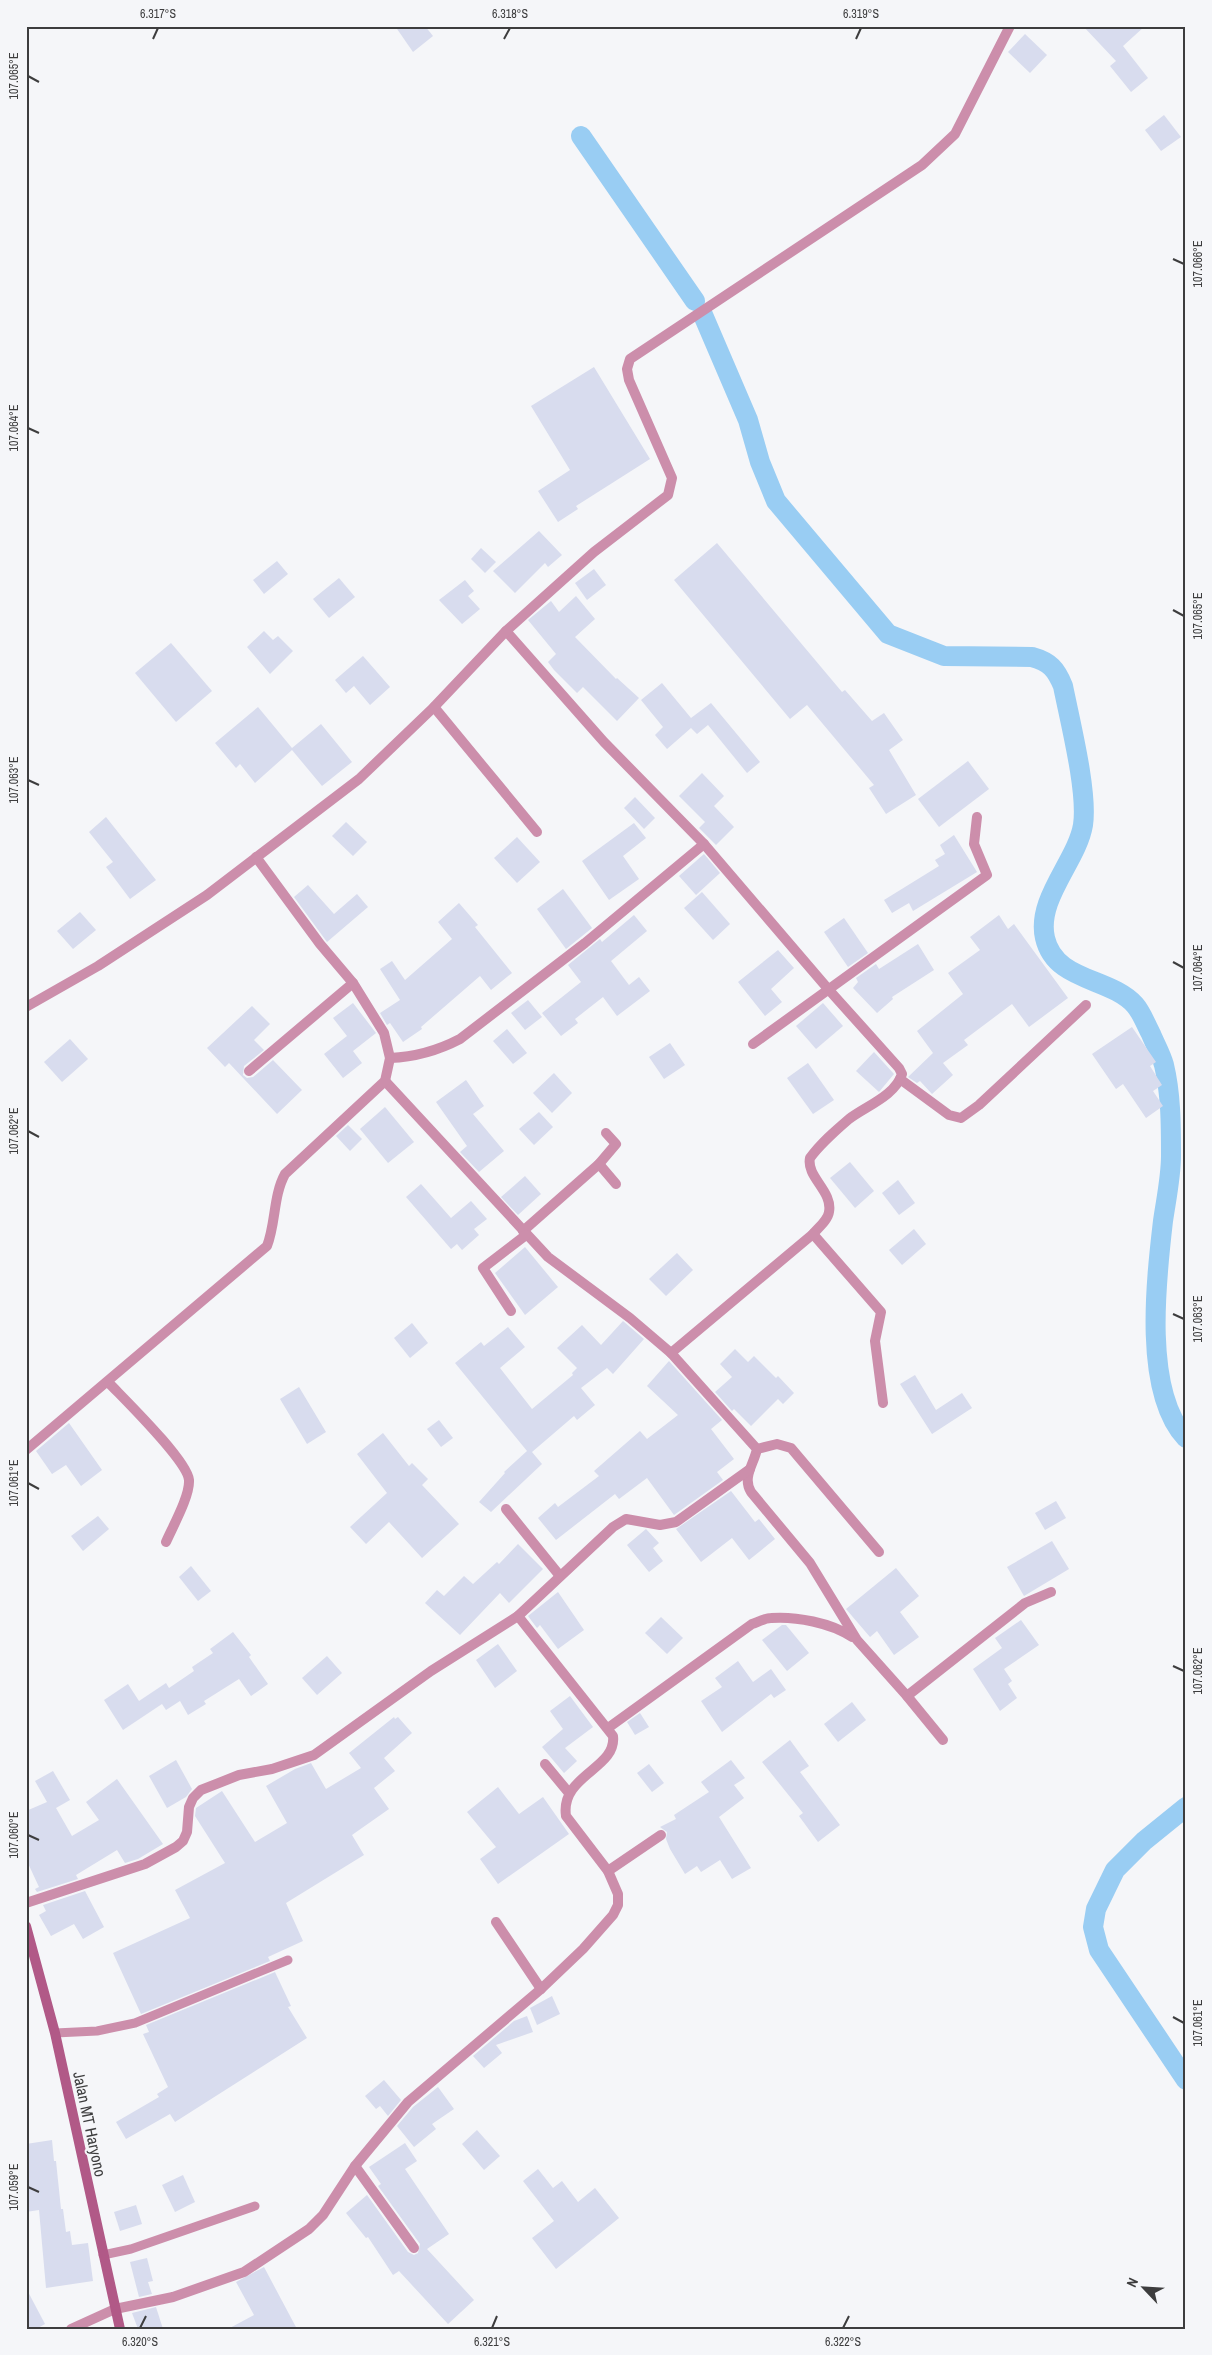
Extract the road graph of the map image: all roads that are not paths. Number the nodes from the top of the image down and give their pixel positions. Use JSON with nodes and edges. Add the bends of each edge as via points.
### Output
{"nodes":[{"id":1,"x":1010,"y":26,"type":"edge"},
{"id":2,"x":506,"y":631,"type":"junction"},
{"id":3,"x":434,"y":707,"type":"junction"},
{"id":4,"x":977,"y":817,"type":"dead end"},
{"id":5,"x":537,"y":832,"type":"dead end"},
{"id":6,"x":704,"y":844,"type":"junction"},
{"id":7,"x":256,"y":856,"type":"junction"},
{"id":8,"x":353,"y":983,"type":"junction"},
{"id":9,"x":829,"y":990,"type":"junction"},
{"id":10,"x":1086,"y":1005,"type":"dead end"},
{"id":11,"x":26,"y":1007,"type":"edge"},
{"id":12,"x":753,"y":1044,"type":"dead end"},
{"id":13,"x":390,"y":1058,"type":"junction"},
{"id":14,"x":250,"y":1071,"type":"dead end"},
{"id":15,"x":900,"y":1079,"type":"junction"},
{"id":16,"x":385,"y":1081,"type":"junction"},
{"id":17,"x":606,"y":1133,"type":"dead end"},
{"id":18,"x":598,"y":1164,"type":"junction"},
{"id":19,"x":616,"y":1184,"type":"dead end"},
{"id":20,"x":525,"y":1233,"type":"junction"},
{"id":21,"x":813,"y":1234,"type":"junction"},
{"id":22,"x":511,"y":1311,"type":"dead end"},
{"id":23,"x":670,"y":1353,"type":"junction"},
{"id":24,"x":108,"y":1382,"type":"junction"},
{"id":25,"x":883,"y":1403,"type":"dead end"},
{"id":26,"x":757,"y":1449,"type":"junction"},
{"id":27,"x":26,"y":1450,"type":"edge"},
{"id":28,"x":750,"y":1468,"type":"junction"},
{"id":29,"x":506,"y":1508,"type":"dead end"},
{"id":30,"x":166,"y":1542,"type":"dead end"},
{"id":31,"x":879,"y":1552,"type":"dead end"},
{"id":32,"x":560,"y":1576,"type":"junction"},
{"id":33,"x":1051,"y":1592,"type":"dead end"},
{"id":34,"x":518,"y":1616,"type":"junction"},
{"id":35,"x":856,"y":1640,"type":"junction"},
{"id":36,"x":907,"y":1696,"type":"junction"},
{"id":37,"x":608,"y":1728,"type":"junction"},
{"id":38,"x":943,"y":1740,"type":"dead end"},
{"id":39,"x":545,"y":1764,"type":"dead end"},
{"id":40,"x":569,"y":1793,"type":"junction"},
{"id":41,"x":661,"y":1835,"type":"dead end"},
{"id":42,"x":608,"y":1871,"type":"junction"},
{"id":43,"x":26,"y":1903,"type":"edge"},
{"id":44,"x":496,"y":1922,"type":"dead end"},
{"id":45,"x":26,"y":1926,"type":"edge"},
{"id":46,"x":288,"y":1960,"type":"dead end"},
{"id":47,"x":541,"y":1988,"type":"junction"},
{"id":48,"x":55,"y":2033,"type":"junction"},
{"id":49,"x":355,"y":2166,"type":"junction"},
{"id":50,"x":255,"y":2206,"type":"dead end"},
{"id":51,"x":414,"y":2248,"type":"dead end"},
{"id":52,"x":103,"y":2255,"type":"junction"},
{"id":53,"x":115,"y":2309,"type":"junction"},
{"id":54,"x":71,"y":2329,"type":"edge"},
{"id":55,"x":120,"y":2329,"type":"edge"}],
"edges":[{"from":1,"to":2,"type":"street","via":[[955,134],[941,149],[922,165],[630,359],[627,369],[629,380],[672,478],[668,495],[594,552]]},
{"from":2,"to":3,"type":"street"},
{"from":2,"to":6,"type":"street","via":[[604,742]]},
{"from":3,"to":5,"type":"street"},
{"from":3,"to":7,"type":"street","via":[[360,779]]},
{"from":4,"to":9,"type":"street","via":[[974,844],[987,875]]},
{"from":6,"to":9,"type":"street"},
{"from":6,"to":13,"type":"street","via":[[585,943],[460,1039],[412,1057]]},
{"from":7,"to":8,"type":"street","via":[[320,944]]},
{"from":7,"to":11,"type":"street","via":[[207,895],[98,966]]},
{"from":8,"to":13,"type":"street","via":[[384,1033]]},
{"from":8,"to":14,"type":"street"},
{"from":9,"to":12,"type":"street"},
{"from":9,"to":15,"type":"street","via":[[900,1068]]},
{"from":10,"to":15,"type":"street","via":[[961,1118],[950,1115]]},
{"from":13,"to":16,"type":"street"},
{"from":15,"to":21,"type":"street","via":[[895,1088],[828,1137],[810,1158],[811,1170],[828,1198],[829,1206],[829,1213]]},
{"from":16,"to":20,"type":"street"},
{"from":16,"to":24,"type":"street","via":[[285,1174],[267,1246]]},
{"from":17,"to":18,"type":"street","via":[[616,1144]]},
{"from":18,"to":19,"type":"street"},
{"from":18,"to":20,"type":"street"},
{"from":20,"to":22,"type":"street","via":[[483,1268]]},
{"from":20,"to":23,"type":"street","via":[[567,1273],[630,1318]]},
{"from":21,"to":23,"type":"street"},
{"from":21,"to":25,"type":"street","via":[[880,1312],[875,1341]]},
{"from":23,"to":26,"type":"street"},
{"from":24,"to":27,"type":"street"},
{"from":24,"to":30,"type":"street","via":[[161,1439],[189,1479],[184,1500]]},
{"from":26,"to":28,"type":"street"},
{"from":26,"to":31,"type":"street","via":[[777,1444],[791,1448]]},
{"from":28,"to":32,"type":"street","via":[[676,1522],[660,1525],[626,1520],[613,1527]]},
{"from":28,"to":35,"type":"street","via":[[746,1485],[810,1563]]},
{"from":29,"to":32,"type":"street"},
{"from":32,"to":34,"type":"street"},
{"from":33,"to":36,"type":"street","via":[[1025,1603]]},
{"from":34,"to":37,"type":"street"},
{"from":34,"to":43,"type":"street","via":[[431,1671],[314,1754],[291,1764],[239,1775],[201,1790],[189,1807],[187,1832],[176,1847],[145,1864]]},
{"from":35,"to":36,"type":"street"},
{"from":35,"to":37,"type":"street","via":[[829,1625],[770,1618],[752,1624]]},
{"from":36,"to":38,"type":"street"},
{"from":37,"to":40,"type":"street","via":[[614,1744],[607,1756]]},
{"from":39,"to":40,"type":"street"},
{"from":40,"to":42,"type":"street","via":[[566,1816]]},
{"from":41,"to":42,"type":"street"},
{"from":42,"to":47,"type":"street","via":[[618,1894],[618,1906],[583,1949]]},
{"from":44,"to":47,"type":"street"},
{"from":45,"to":48,"type":"main road","name":"Jalan MT Haryono"},
{"from":46,"to":48,"type":"lane","via":[[135,2023],[97,2031]]},
{"from":47,"to":49,"type":"street","via":[[408,2102]]},
{"from":48,"to":52,"type":"main road","name":"Jalan MT Haryono"},
{"from":49,"to":51,"type":"street"},
{"from":49,"to":53,"type":"street","via":[[323,2215],[309,2229],[244,2272],[173,2297]]},
{"from":50,"to":52,"type":"lane"},
{"from":52,"to":53,"type":"main road","name":"Jalan MT Haryono"},
{"from":53,"to":54,"type":"street"},
{"from":53,"to":55,"type":"main road","name":"Jalan MT Haryono"}]}
